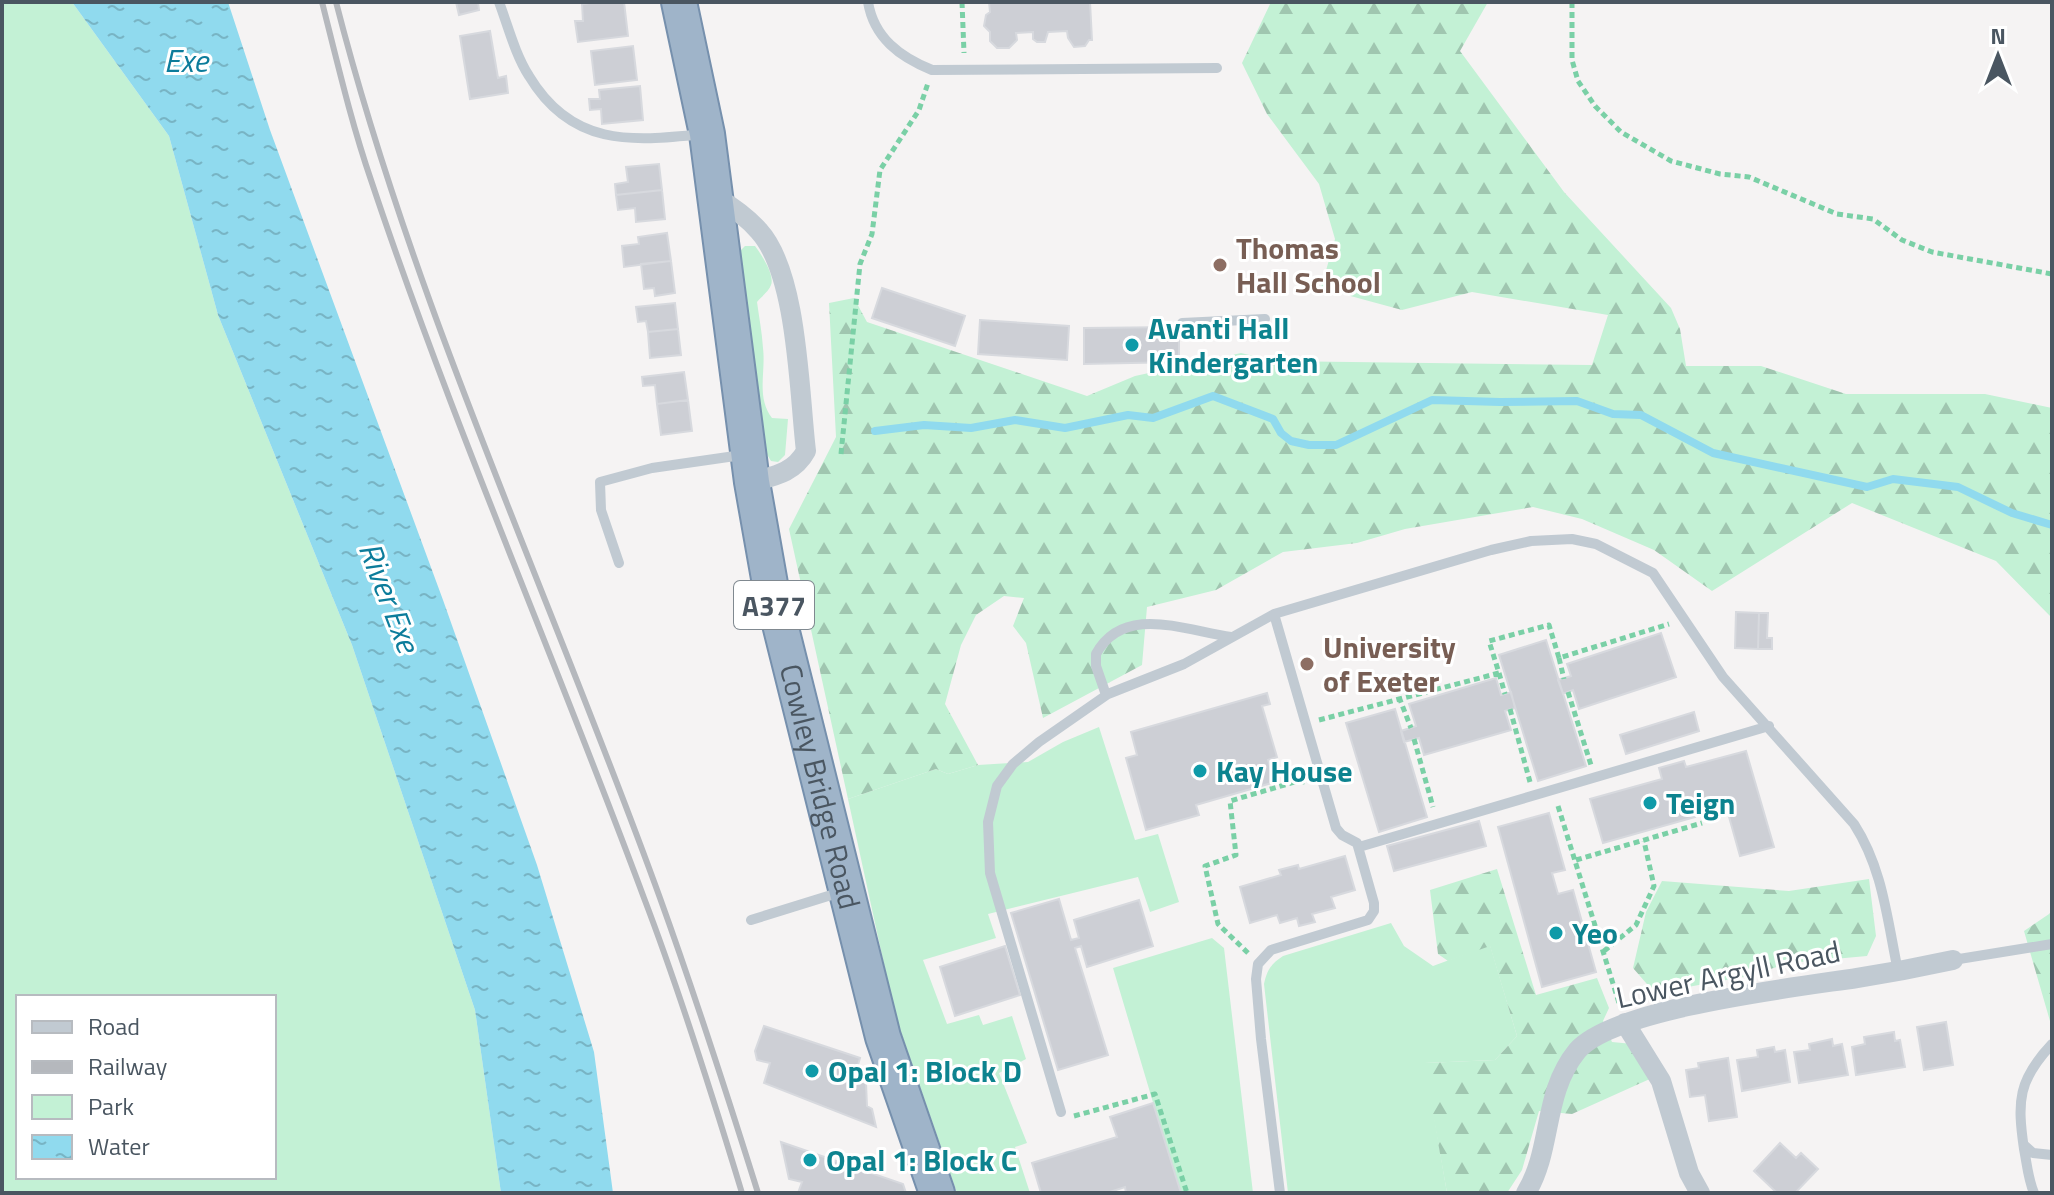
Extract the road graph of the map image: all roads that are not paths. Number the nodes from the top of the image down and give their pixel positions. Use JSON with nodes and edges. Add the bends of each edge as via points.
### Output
{"nodes":[{"id":1,"x":499,"y":2,"type":"edge"},
{"id":2,"x":679,"y":2,"type":"edge"},
{"id":3,"x":868,"y":2,"type":"edge"},
{"id":4,"x":1217,"y":68,"type":"dead end"},
{"id":5,"x":707,"y":134,"type":"junction"},
{"id":6,"x":716,"y":197,"type":"junction"},
{"id":7,"x":1265,"y":319,"type":"dead end"},
{"id":8,"x":1182,"y":323,"type":"dead end"},
{"id":9,"x":750,"y":468,"type":"junction"},
{"id":10,"x":619,"y":563,"type":"dead end"},
{"id":11,"x":1274,"y":614,"type":"junction"},
{"id":12,"x":1231,"y":637,"type":"junction"},
{"id":13,"x":1108,"y":694,"type":"junction"},
{"id":14,"x":1769,"y":726,"type":"junction"},
{"id":15,"x":1359,"y":847,"type":"junction"},
{"id":16,"x":846,"y":890,"type":"junction"},
{"id":17,"x":751,"y":920,"type":"dead end"},
{"id":18,"x":2052,"y":944,"type":"edge"},
{"id":19,"x":1953,"y":960,"type":"joint"},
{"id":20,"x":1898,"y":971,"type":"junction"},
{"id":21,"x":1625,"y":1023,"type":"junction"},
{"id":22,"x":2052,"y":1044,"type":"edge"},
{"id":23,"x":1061,"y":1112,"type":"road end"},
{"id":24,"x":2024,"y":1145,"type":"junction"},
{"id":25,"x":2052,"y":1155,"type":"edge"},
{"id":26,"x":937,"y":1193,"type":"edge"},
{"id":27,"x":1280,"y":1193,"type":"edge"},
{"id":28,"x":1526,"y":1193,"type":"edge"},
{"id":29,"x":1700,"y":1193,"type":"edge"},
{"id":30,"x":2034,"y":1193,"type":"edge"}],
"edges":[{"from":1,"to":5,"type":"lane","via":[[527,75],[552,108],[576,125],[612,138]]},
{"from":2,"to":5,"type":"highway","name":"Cowley Bridge Road","number":"A377"},
{"from":3,"to":4,"type":"lane","via":[[886,41],[904,59],[932,70]]},
{"from":5,"to":6,"type":"highway","name":"Cowley Bridge Road","number":"A377"},
{"from":6,"to":9,"type":"highway","name":"Cowley Bridge Road","number":"A377"},
{"from":6,"to":9,"type":"street","via":[[761,233],[789,296],[806,451],[787,472]]},
{"from":7,"to":8,"type":"lane"},
{"from":9,"to":10,"type":"lane","via":[[652,468],[600,482],[601,510]]},
{"from":9,"to":16,"type":"highway","name":"Cowley Bridge Road","number":"A377","via":[[770,584]]},
{"from":11,"to":12,"type":"lane"},
{"from":11,"to":14,"type":"lane","via":[[1491,550],[1572,539],[1608,549],[1653,573],[1723,677]]},
{"from":11,"to":15,"type":"lane","via":[[1336,828]]},
{"from":12,"to":13,"type":"lane","via":[[1184,664]]},
{"from":12,"to":13,"type":"lane","via":[[1151,624],[1121,629],[1109,635],[1096,654],[1099,680]]},
{"from":13,"to":23,"type":"lane","via":[[1013,764],[997,786],[988,822],[995,894]]},
{"from":14,"to":15,"type":"lane"},
{"from":14,"to":20,"type":"lane","via":[[1866,843],[1878,871]]},
{"from":15,"to":27,"type":"lane","via":[[1374,903],[1368,920],[1271,950],[1258,964],[1261,1039]]},
{"from":16,"to":17,"type":"lane"},
{"from":16,"to":26,"type":"highway","name":"Cowley Bridge Road","number":"A377","via":[[883,1037]]},
{"from":18,"to":19,"type":"lane"},
{"from":19,"to":20,"type":"street","name":"Lower Argyll Road"},
{"from":20,"to":21,"type":"street","name":"Lower Argyll Road","via":[[1742,995]]},
{"from":21,"to":28,"type":"street","name":"Lower Argyll Road","via":[[1600,1032],[1567,1065],[1555,1089],[1535,1178]]},
{"from":21,"to":29,"type":"street","via":[[1661,1081]]},
{"from":22,"to":24,"type":"lane","via":[[2026,1078],[2020,1104]]},
{"from":24,"to":25,"type":"lane","via":[[2033,1153]]},
{"from":24,"to":30,"type":"lane"}]}
